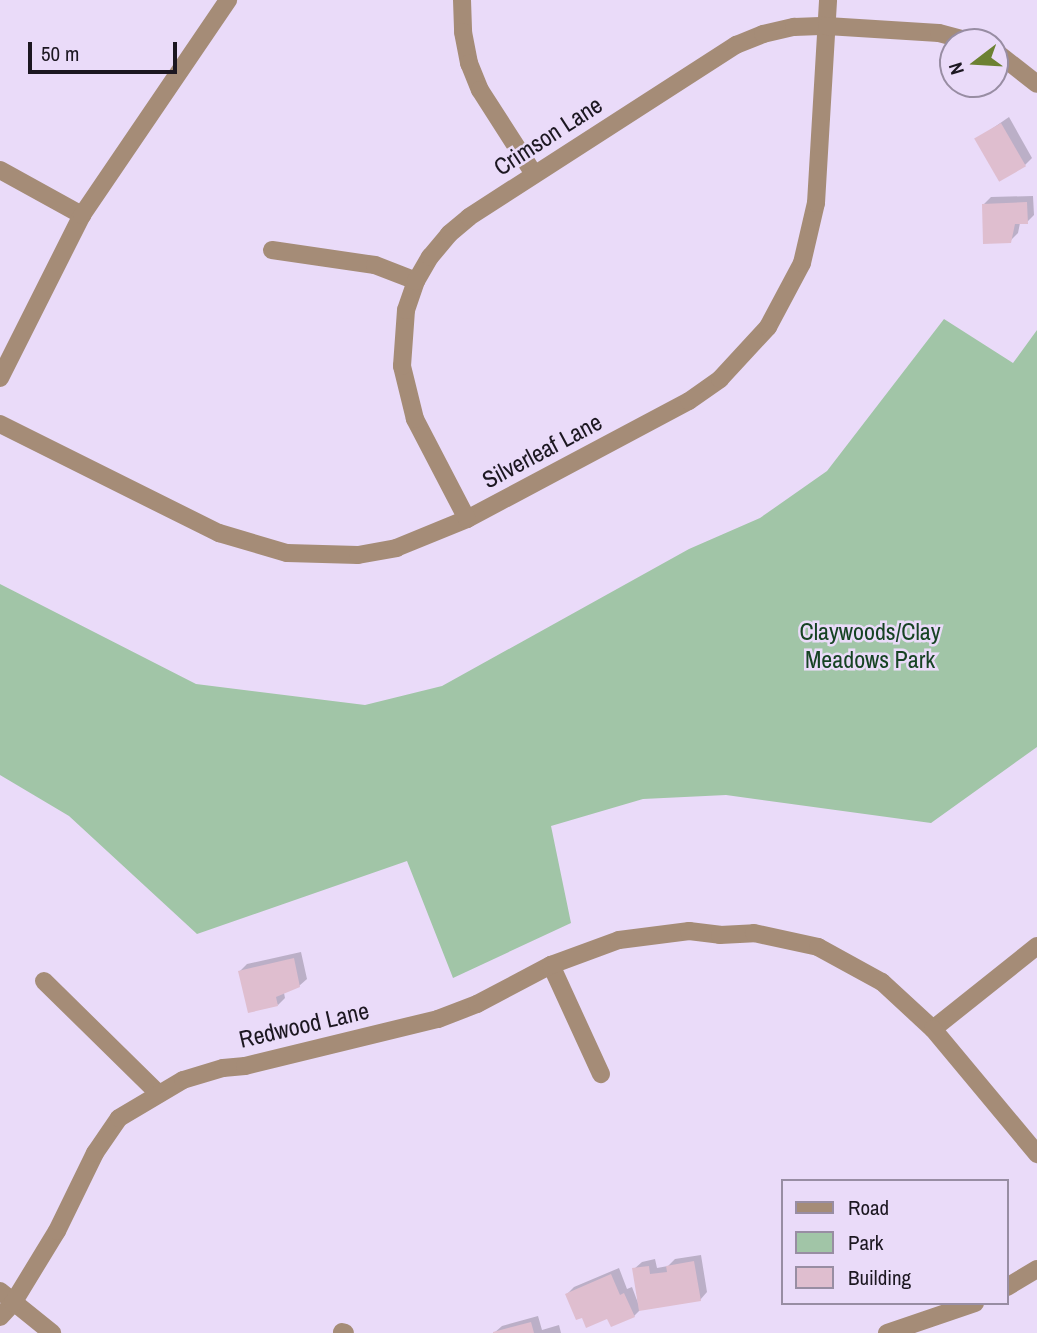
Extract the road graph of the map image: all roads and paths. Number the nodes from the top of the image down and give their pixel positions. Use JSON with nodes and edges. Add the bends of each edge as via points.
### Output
{"nodes":[{"id":1,"x":462,"y":0,"type":"edge"},
{"id":2,"x":828,"y":0,"type":"edge"},
{"id":3,"x":224,"y":1,"type":"edge"},
{"id":4,"x":827,"y":26,"type":"junction"},
{"id":5,"x":939,"y":33,"type":"edge"},
{"id":6,"x":1009,"y":62,"type":"edge"},
{"id":7,"x":1037,"y":83,"type":"edge"},
{"id":8,"x":0,"y":170,"type":"edge"},
{"id":9,"x":534,"y":174,"type":"junction"},
{"id":10,"x":82,"y":215,"type":"junction"},
{"id":11,"x":272,"y":250,"type":"dead end"},
{"id":12,"x":416,"y":281,"type":"junction"},
{"id":13,"x":0,"y":378,"type":"edge"},
{"id":14,"x":0,"y":424,"type":"edge"},
{"id":15,"x":467,"y":519,"type":"junction"},
{"id":16,"x":1037,"y":946,"type":"edge"},
{"id":17,"x":551,"y":965,"type":"junction"},
{"id":18,"x":44,"y":981,"type":"dead end"},
{"id":19,"x":933,"y":1028,"type":"junction"},
{"id":20,"x":601,"y":1074,"type":"dead end"},
{"id":21,"x":159,"y":1094,"type":"junction"},
{"id":22,"x":1037,"y":1154,"type":"edge"},
{"id":23,"x":1037,"y":1269,"type":"edge"},
{"id":24,"x":1009,"y":1286,"type":"edge"},
{"id":25,"x":7,"y":1297,"type":"edge"},
{"id":26,"x":972,"y":1305,"type":"edge"},
{"id":27,"x":0,"y":1317,"type":"edge"},
{"id":28,"x":934,"y":1327,"type":"edge"},
{"id":29,"x":52,"y":1333,"type":"edge"},
{"id":30,"x":887,"y":1333,"type":"edge"}],
"edges":[{"from":1,"to":9,"type":"street","via":[[469,63],[480,90]]},
{"from":2,"to":4,"type":"street","name":"Silverleaf Lane"},
{"from":3,"to":10,"type":"street"},
{"from":4,"to":5,"type":"street","name":"Crimson Lane"},
{"from":4,"to":9,"type":"street","name":"Crimson Lane","via":[[794,27],[736,45]]},
{"from":4,"to":15,"type":"street","name":"Silverleaf Lane","via":[[811,231],[793,284],[768,327],[720,379],[689,401]]},
{"from":6,"to":7,"type":"street"},
{"from":8,"to":10,"type":"street"},
{"from":9,"to":12,"type":"street","name":"Crimson Lane","via":[[449,234]]},
{"from":10,"to":13,"type":"street"},
{"from":11,"to":12,"type":"street","via":[[375,265]]},
{"from":12,"to":15,"type":"street","name":"Crimson Lane","via":[[401,339],[406,391],[415,419]]},
{"from":14,"to":15,"type":"street","name":"Silverleaf Lane","via":[[219,533],[287,553],[358,555],[396,548]]},
{"from":16,"to":19,"type":"street"},
{"from":17,"to":19,"type":"street","name":"Redwood Lane","via":[[619,940],[689,931],[754,933],[835,955],[882,982]]},
{"from":17,"to":20,"type":"street"},
{"from":17,"to":21,"type":"street","name":"Redwood Lane","via":[[477,1004],[438,1018],[223,1068],[183,1080]]},
{"from":18,"to":21,"type":"street"},
{"from":19,"to":22,"type":"street","name":"Redwood Lane"},
{"from":21,"to":25,"type":"street","name":"Redwood Lane","via":[[119,1118],[90,1162],[62,1221]]},
{"from":23,"to":24,"type":"street"},
{"from":25,"to":27,"type":"street","name":"Redwood Lane"},
{"from":25,"to":29,"type":"street"},
{"from":26,"to":28,"type":"street"},
{"from":28,"to":30,"type":"street"}]}
